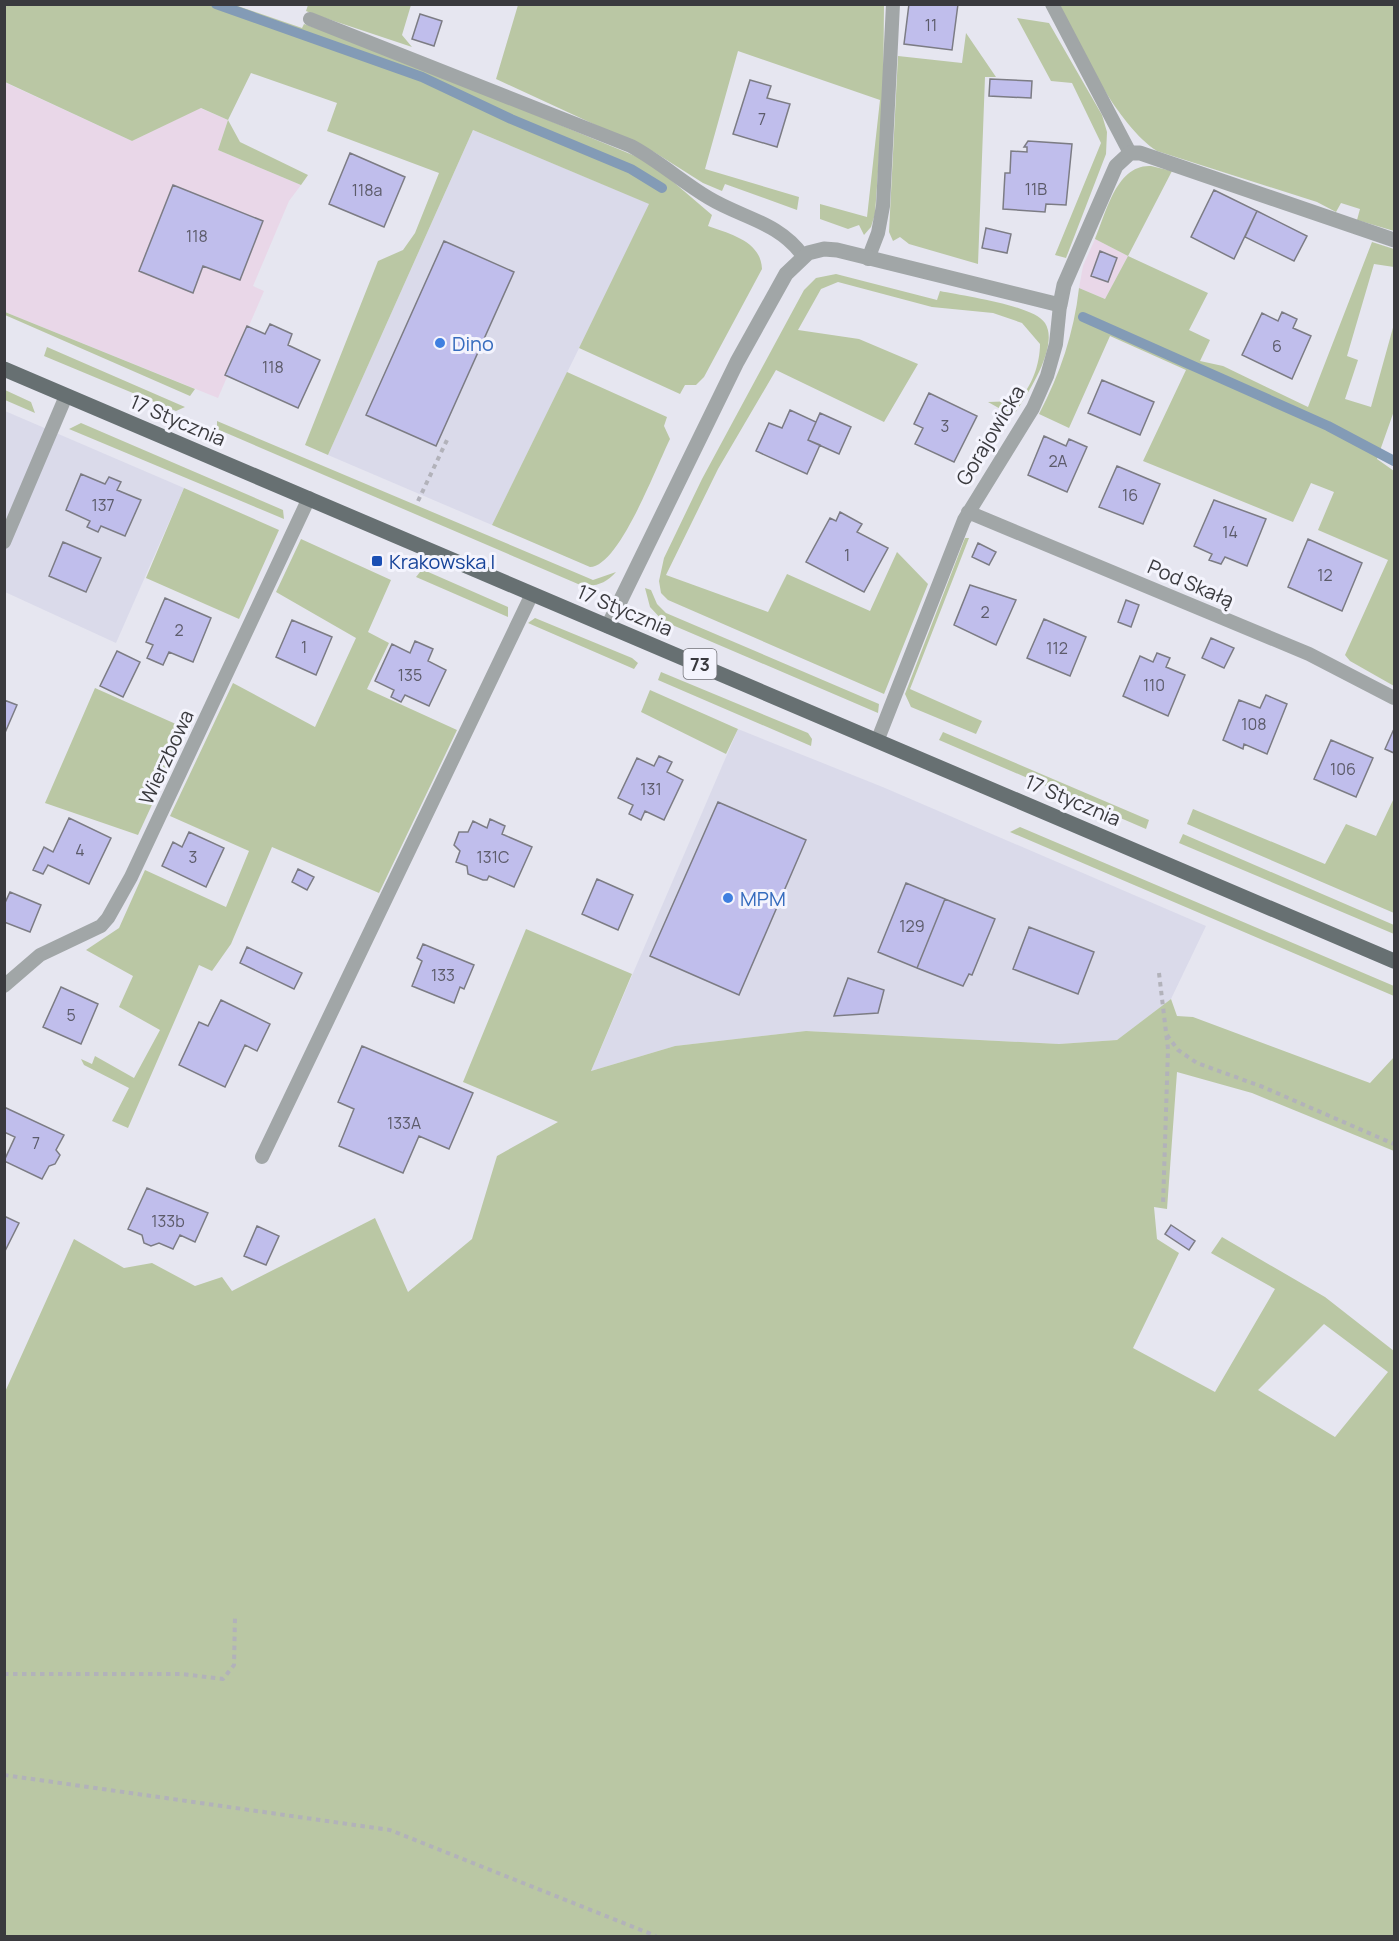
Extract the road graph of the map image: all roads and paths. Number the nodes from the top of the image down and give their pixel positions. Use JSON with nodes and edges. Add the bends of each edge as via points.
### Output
{"nodes":[{"id":1,"x":893,"y":4,"type":"edge"},
{"id":2,"x":1052,"y":4,"type":"edge"},
{"id":3,"x":310,"y":19,"type":"dead end"},
{"id":4,"x":1130,"y":153,"type":"junction"},
{"id":5,"x":1395,"y":240,"type":"edge"},
{"id":6,"x":803,"y":256,"type":"junction"},
{"id":7,"x":868,"y":259,"type":"junction"},
{"id":8,"x":1060,"y":305,"type":"junction"},
{"id":9,"x":4,"y":369,"type":"edge"},
{"id":10,"x":66,"y":396,"type":"junction"},
{"id":11,"x":447,"y":440,"type":"dead end"},
{"id":12,"x":309,"y":498,"type":"junction"},
{"id":13,"x":418,"y":501,"type":"dead end"},
{"id":14,"x":968,"y":512,"type":"junction"},
{"id":15,"x":4,"y":542,"type":"edge"},
{"id":16,"x":532,"y":594,"type":"junction"},
{"id":17,"x":608,"y":626,"type":"junction"},
{"id":18,"x":1395,"y":698,"type":"edge"},
{"id":19,"x":878,"y":739,"type":"junction"},
{"id":20,"x":1395,"y":961,"type":"edge"},
{"id":21,"x":1159,"y":973,"type":"dead end"},
{"id":22,"x":4,"y":986,"type":"edge"},
{"id":23,"x":1167,"y":1035,"type":"junction"},
{"id":24,"x":1395,"y":1144,"type":"edge"},
{"id":25,"x":262,"y":1157,"type":"dead end"},
{"id":26,"x":1163,"y":1205,"type":"dead end"},
{"id":27,"x":236,"y":1617,"type":"dead end"},
{"id":28,"x":4,"y":1674,"type":"edge"},
{"id":29,"x":4,"y":1775,"type":"edge"},
{"id":30,"x":656,"y":1936,"type":"edge"}],
"edges":[{"from":1,"to":7,"type":"lane","via":[[883,206]]},
{"from":2,"to":4,"type":"lane"},
{"from":3,"to":6,"type":"lane","via":[[631,146],[712,200],[777,229]]},
{"from":4,"to":5,"type":"street","via":[[1157,157]]},
{"from":4,"to":8,"type":"street","name":"Gorajowicka","via":[[1112,176],[1064,285]]},
{"from":6,"to":7,"type":"street","via":[[830,249]]},
{"from":6,"to":17,"type":"street","via":[[786,274],[737,362]]},
{"from":7,"to":8,"type":"street"},
{"from":8,"to":14,"type":"lane","name":"Gorajowicka","via":[[1056,345],[1040,393]]},
{"from":9,"to":10,"type":"main road","name":"17 Stycznia","number":"73"},
{"from":10,"to":12,"type":"main road","name":"17 Stycznia","number":"73"},
{"from":10,"to":15,"type":"lane"},
{"from":11,"to":13,"type":"path"},
{"from":12,"to":16,"type":"main road","name":"17 Stycznia","number":"73"},
{"from":12,"to":22,"type":"lane","name":"Wierzbowa","via":[[131,877],[108,918],[93,930],[40,955]]},
{"from":14,"to":18,"type":"lane","name":"Pod Skałą","via":[[1309,654]]},
{"from":14,"to":19,"type":"lane","name":"Gorajowicka"},
{"from":16,"to":17,"type":"main road","name":"17 Stycznia","number":"73"},
{"from":16,"to":25,"type":"lane"},
{"from":17,"to":19,"type":"main road","name":"17 Stycznia","number":"73"},
{"from":19,"to":20,"type":"main road","name":"17 Stycznia","number":"73"},
{"from":21,"to":23,"type":"path"},
{"from":23,"to":24,"type":"path","via":[[1178,1050],[1197,1063]]},
{"from":23,"to":26,"type":"path"},
{"from":27,"to":28,"type":"path","via":[[234,1665],[223,1679],[182,1674]]},
{"from":29,"to":30,"type":"path","via":[[390,1830]]}]}
